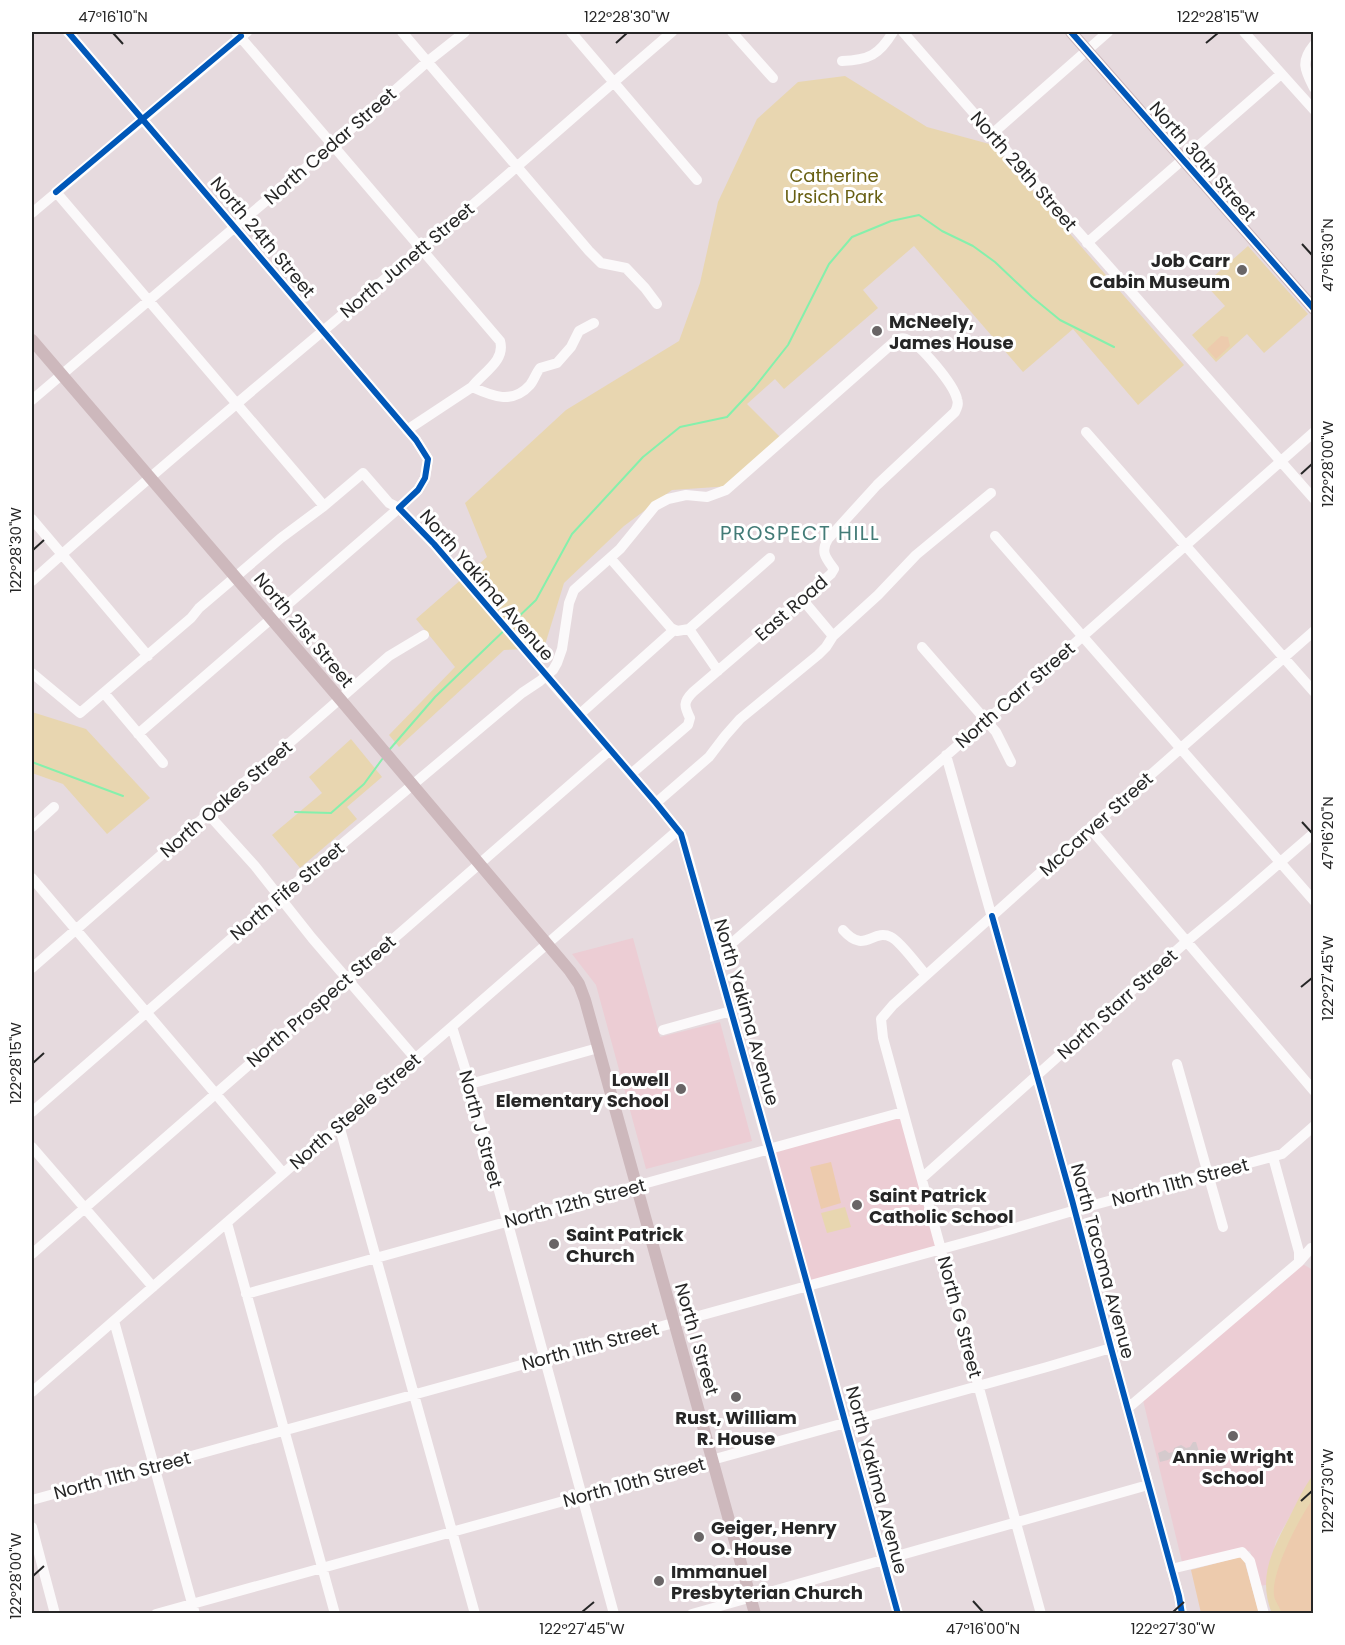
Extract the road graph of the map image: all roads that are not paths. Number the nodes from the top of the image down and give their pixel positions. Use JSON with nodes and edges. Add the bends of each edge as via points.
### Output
{"nodes":[{"id":1,"x":68,"y":32,"type":"edge"},
{"id":2,"x":402,"y":32,"type":"edge"},
{"id":3,"x":465,"y":32,"type":"edge"},
{"id":4,"x":571,"y":32,"type":"edge"},
{"id":5,"x":672,"y":32,"type":"edge"},
{"id":6,"x":732,"y":32,"type":"edge"},
{"id":7,"x":893,"y":32,"type":"edge"},
{"id":8,"x":903,"y":32,"type":"edge"},
{"id":9,"x":1071,"y":32,"type":"edge"},
{"id":10,"x":1108,"y":32,"type":"edge"},
{"id":11,"x":1244,"y":32,"type":"edge"},
{"id":12,"x":241,"y":33,"type":"edge"},
{"id":13,"x":1314,"y":45,"type":"edge"},
{"id":14,"x":1087,"y":50,"type":"junction"},
{"id":15,"x":842,"y":61,"type":"dead end"},
{"id":16,"x":427,"y":62,"type":"junction"},
{"id":17,"x":1281,"y":74,"type":"junction"},
{"id":18,"x":773,"y":78,"type":"dead end"},
{"id":19,"x":615,"y":82,"type":"junction"},
{"id":20,"x":1314,"y":88,"type":"edge"},
{"id":21,"x":1314,"y":110,"type":"edge"},
{"id":22,"x":143,"y":120,"type":"junction"},
{"id":23,"x":992,"y":134,"type":"junction"},
{"id":24,"x":333,"y":145,"type":"junction"},
{"id":25,"x":1183,"y":160,"type":"junction"},
{"id":26,"x":518,"y":166,"type":"junction"},
{"id":27,"x":697,"y":180,"type":"dead end"},
{"id":28,"x":56,"y":192,"type":"junction"},
{"id":29,"x":32,"y":213,"type":"edge"},
{"id":30,"x":235,"y":227,"type":"junction"},
{"id":31,"x":1088,"y":243,"type":"junction"},
{"id":32,"x":420,"y":249,"type":"junction"},
{"id":33,"x":148,"y":302,"type":"junction"},
{"id":34,"x":657,"y":304,"type":"dead end"},
{"id":35,"x":1314,"y":309,"type":"edge"},
{"id":36,"x":594,"y":323,"type":"dead end"},
{"id":37,"x":323,"y":332,"type":"junction"},
{"id":38,"x":32,"y":340,"type":"edge"},
{"id":39,"x":62,"y":375,"type":"junction"},
{"id":40,"x":472,"y":387,"type":"junction"},
{"id":41,"x":32,"y":400,"type":"edge"},
{"id":42,"x":237,"y":405,"type":"junction"},
{"id":43,"x":407,"y":430,"type":"junction"},
{"id":44,"x":1086,"y":432,"type":"dead end"},
{"id":45,"x":1314,"y":432,"type":"edge"},
{"id":46,"x":1280,"y":460,"type":"junction"},
{"id":47,"x":149,"y":477,"type":"junction"},
{"id":48,"x":991,"y":493,"type":"dead end"},
{"id":49,"x":1314,"y":499,"type":"edge"},
{"id":50,"x":324,"y":506,"type":"junction"},
{"id":51,"x":399,"y":508,"type":"junction"},
{"id":52,"x":32,"y":519,"type":"edge"},
{"id":53,"x":994,"y":536,"type":"dead end"},
{"id":54,"x":1185,"y":545,"type":"junction"},
{"id":55,"x":62,"y":554,"type":"junction"},
{"id":56,"x":770,"y":558,"type":"dead end"},
{"id":57,"x":611,"y":559,"type":"junction"},
{"id":58,"x":455,"y":569,"type":"dead end"},
{"id":59,"x":236,"y":577,"type":"junction"},
{"id":60,"x":32,"y":581,"type":"edge"},
{"id":61,"x":802,"y":599,"type":"junction"},
{"id":62,"x":270,"y":619,"type":"junction"},
{"id":63,"x":689,"y":629,"type":"junction"},
{"id":64,"x":674,"y":630,"type":"junction"},
{"id":65,"x":1314,"y":631,"type":"edge"},
{"id":66,"x":424,"y":635,"type":"dead end"},
{"id":67,"x":833,"y":636,"type":"junction"},
{"id":68,"x":1083,"y":636,"type":"junction"},
{"id":69,"x":922,"y":647,"type":"dead end"},
{"id":70,"x":148,"y":656,"type":"junction"},
{"id":71,"x":1284,"y":657,"type":"junction"},
{"id":72,"x":718,"y":671,"type":"junction"},
{"id":73,"x":32,"y":673,"type":"edge"},
{"id":74,"x":546,"y":676,"type":"junction"},
{"id":75,"x":1314,"y":692,"type":"edge"},
{"id":76,"x":104,"y":693,"type":"junction"},
{"id":77,"x":340,"y":700,"type":"junction"},
{"id":78,"x":580,"y":714,"type":"junction"},
{"id":79,"x":986,"y":720,"type":"junction"},
{"id":80,"x":138,"y":734,"type":"junction"},
{"id":81,"x":1181,"y":748,"type":"junction"},
{"id":82,"x":610,"y":750,"type":"junction"},
{"id":83,"x":946,"y":755,"type":"junction"},
{"id":84,"x":1011,"y":762,"type":"dead end"},
{"id":85,"x":163,"y":763,"type":"dead end"},
{"id":86,"x":631,"y":774,"type":"junction"},
{"id":87,"x":410,"y":783,"type":"junction"},
{"id":88,"x":656,"y":803,"type":"junction"},
{"id":89,"x":54,"y":807,"type":"dead end"},
{"id":90,"x":208,"y":814,"type":"junction"},
{"id":91,"x":32,"y":827,"type":"edge"},
{"id":92,"x":1090,"y":828,"type":"junction"},
{"id":93,"x":678,"y":830,"type":"junction"},
{"id":94,"x":1314,"y":833,"type":"edge"},
{"id":95,"x":1280,"y":862,"type":"junction"},
{"id":96,"x":479,"y":864,"type":"junction"},
{"id":97,"x":32,"y":878,"type":"edge"},
{"id":98,"x":279,"y":897,"type":"junction"},
{"id":99,"x":1314,"y":901,"type":"edge"},
{"id":100,"x":992,"y":916,"type":"junction"},
{"id":101,"x":76,"y":930,"type":"junction"},
{"id":102,"x":843,"y":930,"type":"dead end"},
{"id":103,"x":1186,"y":942,"type":"junction"},
{"id":104,"x":547,"y":944,"type":"junction"},
{"id":105,"x":716,"y":958,"type":"junction"},
{"id":106,"x":32,"y":968,"type":"edge"},
{"id":107,"x":926,"y":975,"type":"junction"},
{"id":108,"x":347,"y":978,"type":"junction"},
{"id":109,"x":732,"y":1011,"type":"junction"},
{"id":110,"x":146,"y":1012,"type":"junction"},
{"id":111,"x":881,"y":1019,"type":"joint"},
{"id":112,"x":452,"y":1027,"type":"junction"},
{"id":113,"x":663,"y":1030,"type":"dead end"},
{"id":114,"x":598,"y":1048,"type":"junction"},
{"id":115,"x":415,"y":1059,"type":"junction"},
{"id":116,"x":1178,"y":1064,"type":"dead end"},
{"id":117,"x":1037,"y":1075,"type":"junction"},
{"id":118,"x":470,"y":1084,"type":"junction"},
{"id":119,"x":1314,"y":1091,"type":"edge"},
{"id":120,"x":215,"y":1093,"type":"junction"},
{"id":121,"x":32,"y":1112,"type":"edge"},
{"id":122,"x":903,"y":1112,"type":"junction"},
{"id":123,"x":339,"y":1125,"type":"junction"},
{"id":124,"x":1314,"y":1126,"type":"edge"},
{"id":125,"x":32,"y":1147,"type":"edge"},
{"id":126,"x":770,"y":1149,"type":"junction"},
{"id":127,"x":1273,"y":1157,"type":"junction"},
{"id":128,"x":283,"y":1173,"type":"junction"},
{"id":129,"x":1208,"y":1175,"type":"junction"},
{"id":130,"x":922,"y":1178,"type":"junction"},
{"id":131,"x":636,"y":1186,"type":"junction"},
{"id":132,"x":84,"y":1207,"type":"junction"},
{"id":133,"x":1074,"y":1211,"type":"junction"},
{"id":134,"x":227,"y":1222,"type":"junction"},
{"id":135,"x":507,"y":1222,"type":"junction"},
{"id":136,"x":1222,"y":1227,"type":"dead end"},
{"id":137,"x":1311,"y":1248,"type":"dead end"},
{"id":138,"x":941,"y":1249,"type":"junction"},
{"id":139,"x":32,"y":1254,"type":"edge"},
{"id":140,"x":376,"y":1258,"type":"junction"},
{"id":141,"x":1299,"y":1262,"type":"junction"},
{"id":142,"x":807,"y":1286,"type":"junction"},
{"id":143,"x":153,"y":1287,"type":"junction"},
{"id":144,"x":246,"y":1294,"type":"junction"},
{"id":145,"x":114,"y":1321,"type":"junction"},
{"id":146,"x":674,"y":1323,"type":"junction"},
{"id":147,"x":1111,"y":1348,"type":"junction"},
{"id":148,"x":544,"y":1359,"type":"junction"},
{"id":149,"x":979,"y":1386,"type":"junction"},
{"id":150,"x":32,"y":1392,"type":"edge"},
{"id":151,"x":414,"y":1394,"type":"junction"},
{"id":152,"x":1128,"y":1408,"type":"junction"},
{"id":153,"x":846,"y":1423,"type":"junction"},
{"id":154,"x":284,"y":1431,"type":"junction"},
{"id":155,"x":712,"y":1460,"type":"junction"},
{"id":156,"x":154,"y":1467,"type":"junction"},
{"id":157,"x":1148,"y":1485,"type":"junction"},
{"id":158,"x":582,"y":1496,"type":"junction"},
{"id":159,"x":32,"y":1500,"type":"edge"},
{"id":160,"x":1017,"y":1523,"type":"junction"},
{"id":161,"x":32,"y":1527,"type":"edge"},
{"id":162,"x":452,"y":1532,"type":"junction"},
{"id":163,"x":884,"y":1560,"type":"junction"},
{"id":164,"x":322,"y":1568,"type":"junction"},
{"id":165,"x":1171,"y":1569,"type":"junction"},
{"id":166,"x":750,"y":1598,"type":"junction"},
{"id":167,"x":194,"y":1609,"type":"edge"},
{"id":168,"x":55,"y":1614,"type":"edge"},
{"id":169,"x":156,"y":1614,"type":"edge"},
{"id":170,"x":335,"y":1614,"type":"edge"},
{"id":171,"x":475,"y":1614,"type":"edge"},
{"id":172,"x":614,"y":1614,"type":"edge"},
{"id":173,"x":692,"y":1614,"type":"edge"},
{"id":174,"x":755,"y":1614,"type":"edge"},
{"id":175,"x":898,"y":1614,"type":"edge"},
{"id":176,"x":1041,"y":1614,"type":"edge"},
{"id":177,"x":1182,"y":1614,"type":"edge"},
{"id":178,"x":1264,"y":1614,"type":"edge"}],
"edges":[{"from":1,"to":22,"type":"street","name":"North 24th Street"},
{"from":2,"to":16,"type":"street"},
{"from":3,"to":16,"type":"street","name":"North Cedar Street"},
{"from":4,"to":19,"type":"street"},
{"from":5,"to":19,"type":"street","name":"North Junett Street"},
{"from":6,"to":18,"type":"street"},
{"from":7,"to":15,"type":"street","via":[[871,57]]},
{"from":8,"to":23,"type":"street","name":"North 29th Street"},
{"from":9,"to":14,"type":"main road","name":"North 30th Street"},
{"from":10,"to":14,"type":"street"},
{"from":11,"to":17,"type":"street"},
{"from":12,"to":22,"type":"street"},
{"from":12,"to":24,"type":"street"},
{"from":13,"to":20,"type":"street","via":[[1305,61]]},
{"from":14,"to":23,"type":"street"},
{"from":14,"to":25,"type":"main road","name":"North 30th Street"},
{"from":16,"to":24,"type":"street","name":"North Cedar Street"},
{"from":16,"to":26,"type":"street"},
{"from":17,"to":21,"type":"street"},
{"from":17,"to":25,"type":"street"},
{"from":19,"to":26,"type":"street","name":"North Junett Street"},
{"from":19,"to":27,"type":"street"},
{"from":22,"to":28,"type":"street"},
{"from":22,"to":30,"type":"street","name":"North 24th Street"},
{"from":23,"to":31,"type":"street","name":"North 29th Street"},
{"from":24,"to":30,"type":"street","name":"North Cedar Street"},
{"from":24,"to":32,"type":"street"},
{"from":25,"to":31,"type":"street"},
{"from":25,"to":35,"type":"main road","name":"North 30th Street"},
{"from":26,"to":32,"type":"street","name":"North Junett Street"},
{"from":26,"to":34,"type":"street","via":[[597,260],[626,268]]},
{"from":28,"to":29,"type":"street"},
{"from":28,"to":33,"type":"street"},
{"from":30,"to":33,"type":"street","name":"North Cedar Street"},
{"from":30,"to":37,"type":"street","name":"North 24th Street"},
{"from":31,"to":46,"type":"street","name":"North 29th Street"},
{"from":32,"to":37,"type":"street","name":"North Junett Street"},
{"from":32,"to":40,"type":"street","via":[[502,347],[499,358]]},
{"from":33,"to":39,"type":"street","name":"North Cedar Street"},
{"from":33,"to":42,"type":"street"},
{"from":36,"to":40,"type":"street","via":[[579,331],[557,363],[540,368],[531,384],[518,393],[503,398]]},
{"from":37,"to":42,"type":"street","name":"North Junett Street"},
{"from":37,"to":43,"type":"street","name":"North 24th Street"},
{"from":38,"to":39,"type":"main road","name":"North 21st Street"},
{"from":39,"to":41,"type":"street","name":"North Cedar Street"},
{"from":39,"to":47,"type":"main road","name":"North 21st Street"},
{"from":40,"to":43,"type":"street"},
{"from":42,"to":47,"type":"street","name":"North Junett Street"},
{"from":42,"to":50,"type":"street"},
{"from":43,"to":51,"type":"street","name":"North 24th Street","via":[[428,459],[418,490]]},
{"from":44,"to":54,"type":"street"},
{"from":45,"to":46,"type":"street","name":"North Carr Street"},
{"from":46,"to":49,"type":"street","name":"North 29th Street"},
{"from":46,"to":54,"type":"street","name":"North Carr Street"},
{"from":47,"to":55,"type":"street","name":"North Junett Street"},
{"from":47,"to":59,"type":"main road","name":"North 21st Street"},
{"from":48,"to":67,"type":"street","via":[[916,555]]},
{"from":50,"to":51,"type":"street","name":"North Yakima Avenue","via":[[363,473],[389,503]]},
{"from":50,"to":59,"type":"street"},
{"from":51,"to":58,"type":"street","name":"North Yakima Avenue"},
{"from":51,"to":62,"type":"street"},
{"from":52,"to":55,"type":"street"},
{"from":53,"to":68,"type":"street"},
{"from":54,"to":68,"type":"street","name":"North Carr Street"},
{"from":54,"to":71,"type":"street"},
{"from":55,"to":60,"type":"street","name":"North Junett Street"},
{"from":55,"to":70,"type":"street"},
{"from":56,"to":63,"type":"street"},
{"from":57,"to":61,"type":"street","name":"East Road","via":[[655,506],[668,499],[686,495],[707,497],[726,490],[900,338],[905,338],[942,374],[957,398],[957,408],[828,539],[824,554],[834,571]]},
{"from":57,"to":64,"type":"street"},
{"from":57,"to":74,"type":"street","via":[[573,592],[561,654]]},
{"from":59,"to":62,"type":"main road","name":"North 21st Street"},
{"from":59,"to":70,"type":"street"},
{"from":61,"to":67,"type":"street"},
{"from":61,"to":72,"type":"street","name":"East Road"},
{"from":62,"to":77,"type":"main road","name":"North 21st Street"},
{"from":62,"to":80,"type":"street"},
{"from":63,"to":64,"type":"street"},
{"from":63,"to":72,"type":"street"},
{"from":64,"to":78,"type":"street"},
{"from":65,"to":71,"type":"street","name":"McCarver Street"},
{"from":66,"to":77,"type":"street","name":"North Oakes Street","via":[[389,656]]},
{"from":67,"to":88,"type":"street","via":[[818,656],[740,719],[709,757]]},
{"from":68,"to":79,"type":"street","name":"North Carr Street"},
{"from":68,"to":81,"type":"street"},
{"from":69,"to":79,"type":"street"},
{"from":70,"to":76,"type":"street"},
{"from":71,"to":75,"type":"street"},
{"from":71,"to":81,"type":"street","name":"McCarver Street"},
{"from":72,"to":86,"type":"street","name":"East Road","via":[[686,699],[688,725]]},
{"from":73,"to":76,"type":"street","via":[[80,713]]},
{"from":74,"to":78,"type":"street","name":"North Yakima Avenue"},
{"from":74,"to":87,"type":"street","name":"North Fife Street"},
{"from":76,"to":80,"type":"street"},
{"from":77,"to":87,"type":"main road","name":"North 21st Street"},
{"from":77,"to":90,"type":"street","name":"North Oakes Street"},
{"from":78,"to":82,"type":"street","name":"North Yakima Avenue"},
{"from":79,"to":83,"type":"street","name":"North Carr Street"},
{"from":79,"to":84,"type":"street"},
{"from":80,"to":85,"type":"street"},
{"from":81,"to":92,"type":"street","name":"McCarver Street"},
{"from":81,"to":95,"type":"street"},
{"from":82,"to":86,"type":"street","name":"North Yakima Avenue"},
{"from":82,"to":96,"type":"street","name":"North Prospect Street"},
{"from":83,"to":100,"type":"street","name":"North Tacoma Avenue"},
{"from":83,"to":105,"type":"street","name":"North Carr Street"},
{"from":86,"to":88,"type":"street","name":"North Yakima Avenue"},
{"from":87,"to":96,"type":"main road","name":"North 21st Street"},
{"from":87,"to":98,"type":"street","name":"North Fife Street"},
{"from":88,"to":93,"type":"street","name":"North Yakima Avenue"},
{"from":89,"to":91,"type":"street"},
{"from":90,"to":98,"type":"street"},
{"from":90,"to":101,"type":"street","name":"North Oakes Street"},
{"from":92,"to":100,"type":"street","name":"McCarver Street"},
{"from":92,"to":103,"type":"street"},
{"from":93,"to":104,"type":"street","name":"North Steele Street"},
{"from":93,"to":105,"type":"street","name":"North Yakima Avenue"},
{"from":94,"to":95,"type":"street","name":"North Starr Street"},
{"from":95,"to":99,"type":"street"},
{"from":95,"to":103,"type":"street","name":"North Starr Street"},
{"from":96,"to":104,"type":"main road","name":"North 21st Street"},
{"from":96,"to":108,"type":"street","name":"North Prospect Street"},
{"from":97,"to":101,"type":"street"},
{"from":98,"to":108,"type":"street"},
{"from":98,"to":110,"type":"street","name":"North Fife Street"},
{"from":100,"to":107,"type":"street","name":"McCarver Street"},
{"from":100,"to":117,"type":"street","name":"North Tacoma Avenue"},
{"from":101,"to":106,"type":"street","name":"North Oakes Street"},
{"from":101,"to":110,"type":"street"},
{"from":102,"to":107,"type":"street","via":[[860,942],[891,937]]},
{"from":103,"to":117,"type":"street","name":"North Starr Street"},
{"from":103,"to":119,"type":"street"},
{"from":104,"to":112,"type":"street","name":"North Steele Street"},
{"from":104,"to":114,"type":"main road","name":"North I Street","via":[[579,984]]},
{"from":105,"to":109,"type":"street","name":"North Yakima Avenue"},
{"from":107,"to":111,"type":"street","name":"McCarver Street"},
{"from":108,"to":115,"type":"street"},
{"from":108,"to":120,"type":"street","name":"North Prospect Street"},
{"from":109,"to":113,"type":"street"},
{"from":109,"to":126,"type":"street","name":"North Yakima Avenue"},
{"from":110,"to":120,"type":"street"},
{"from":110,"to":121,"type":"street","name":"North Fife Street"},
{"from":111,"to":122,"type":"street","name":"North G Street"},
{"from":112,"to":115,"type":"street","name":"North Steele Street"},
{"from":112,"to":118,"type":"street","name":"North J Street"},
{"from":114,"to":118,"type":"street"},
{"from":114,"to":131,"type":"main road","name":"North I Street"},
{"from":115,"to":123,"type":"street","name":"North Steele Street"},
{"from":116,"to":129,"type":"street"},
{"from":117,"to":130,"type":"street","name":"North Starr Street"},
{"from":117,"to":133,"type":"street","name":"North Tacoma Avenue"},
{"from":118,"to":135,"type":"street","name":"North J Street"},
{"from":120,"to":128,"type":"street"},
{"from":120,"to":132,"type":"street","name":"North Prospect Street"},
{"from":122,"to":126,"type":"street","name":"North 12th Street"},
{"from":122,"to":130,"type":"street","name":"North G Street"},
{"from":123,"to":128,"type":"street","name":"North Steele Street"},
{"from":123,"to":140,"type":"street"},
{"from":124,"to":127,"type":"street","name":"North 11th Street","via":[[1282,1154]]},
{"from":125,"to":132,"type":"street"},
{"from":126,"to":131,"type":"street","name":"North 12th Street"},
{"from":126,"to":142,"type":"street","name":"North Yakima Avenue"},
{"from":127,"to":129,"type":"street","name":"North 11th Street"},
{"from":127,"to":141,"type":"street"},
{"from":128,"to":134,"type":"street","name":"North Steele Street"},
{"from":129,"to":133,"type":"street","name":"North 11th Street"},
{"from":129,"to":136,"type":"street"},
{"from":130,"to":138,"type":"street","name":"North G Street"},
{"from":131,"to":135,"type":"street","name":"North 12th Street"},
{"from":131,"to":146,"type":"main road","name":"North I Street"},
{"from":132,"to":139,"type":"street","name":"North Prospect Street"},
{"from":132,"to":143,"type":"street"},
{"from":133,"to":138,"type":"street","name":"North 11th Street"},
{"from":133,"to":147,"type":"street","name":"North Tacoma Avenue"},
{"from":134,"to":143,"type":"street","name":"North Steele Street"},
{"from":134,"to":144,"type":"street"},
{"from":135,"to":140,"type":"street","name":"North 12th Street"},
{"from":135,"to":148,"type":"street","name":"North J Street"},
{"from":137,"to":141,"type":"street"},
{"from":138,"to":142,"type":"street","name":"North 11th Street"},
{"from":138,"to":149,"type":"street","name":"North G Street"},
{"from":140,"to":144,"type":"street","name":"North 12th Street"},
{"from":140,"to":151,"type":"street"},
{"from":141,"to":152,"type":"street"},
{"from":142,"to":146,"type":"street","name":"North 11th Street"},
{"from":142,"to":153,"type":"street","name":"North Yakima Avenue"},
{"from":143,"to":145,"type":"street","name":"North Steele Street"},
{"from":144,"to":154,"type":"street"},
{"from":145,"to":150,"type":"street","name":"North Steele Street"},
{"from":145,"to":156,"type":"street"},
{"from":146,"to":148,"type":"street","name":"North 11th Street"},
{"from":146,"to":155,"type":"main road","name":"North I Street"},
{"from":147,"to":149,"type":"street","name":"North 10th Street"},
{"from":147,"to":152,"type":"street","name":"North Tacoma Avenue"},
{"from":148,"to":151,"type":"street","name":"North 11th Street"},
{"from":148,"to":158,"type":"street","name":"North J Street"},
{"from":149,"to":153,"type":"street","name":"North 10th Street"},
{"from":149,"to":160,"type":"street","name":"North G Street"},
{"from":151,"to":154,"type":"street","name":"North 11th Street"},
{"from":151,"to":162,"type":"street"},
{"from":152,"to":157,"type":"street","name":"North Tacoma Avenue"},
{"from":153,"to":155,"type":"street","name":"North 10th Street"},
{"from":153,"to":163,"type":"street","name":"North Yakima Avenue"},
{"from":154,"to":156,"type":"street","name":"North 11th Street"},
{"from":154,"to":164,"type":"street"},
{"from":155,"to":158,"type":"street","name":"North 10th Street"},
{"from":155,"to":166,"type":"main road","name":"North I Street"},
{"from":156,"to":159,"type":"street","name":"North 11th Street"},
{"from":156,"to":167,"type":"street"},
{"from":157,"to":160,"type":"street"},
{"from":157,"to":165,"type":"street","name":"North Tacoma Avenue"},
{"from":158,"to":162,"type":"street","name":"North 10th Street"},
{"from":158,"to":172,"type":"street","name":"North J Street"},
{"from":160,"to":163,"type":"street"},
{"from":160,"to":176,"type":"street","name":"North G Street"},
{"from":161,"to":168,"type":"street"},
{"from":162,"to":164,"type":"street","name":"North 10th Street"},
{"from":162,"to":171,"type":"street"},
{"from":163,"to":166,"type":"street"},
{"from":163,"to":175,"type":"street","name":"North Yakima Avenue"},
{"from":164,"to":167,"type":"street","name":"North 10th Street"},
{"from":164,"to":170,"type":"street"},
{"from":165,"to":177,"type":"street","name":"North Tacoma Avenue"},
{"from":165,"to":178,"type":"street","via":[[1242,1552],[1250,1561]]},
{"from":166,"to":173,"type":"street"},
{"from":166,"to":174,"type":"main road","name":"North I Street"},
{"from":167,"to":169,"type":"street","name":"North 10th Street"}]}
